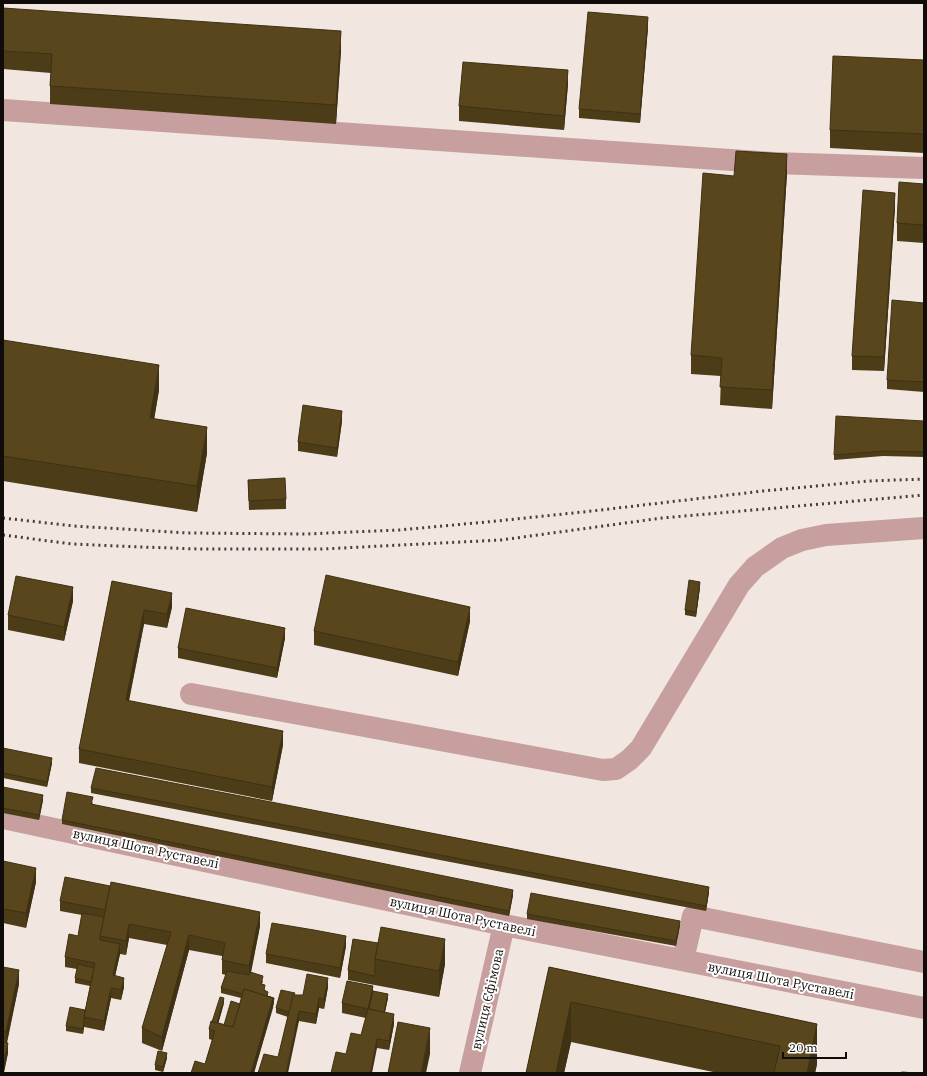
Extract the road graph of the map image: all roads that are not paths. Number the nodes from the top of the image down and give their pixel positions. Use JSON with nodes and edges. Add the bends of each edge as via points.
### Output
{"nodes":[{"id":1,"x":3,"y":110,"type":"edge"},
{"id":2,"x":924,"y":168,"type":"edge"},
{"id":3,"x":924,"y":528,"type":"edge"},
{"id":4,"x":190,"y":694,"type":"dead end"},
{"id":5,"x":3,"y":818,"type":"edge"},
{"id":6,"x":504,"y":925,"type":"junction"},
{"id":7,"x":683,"y":960,"type":"junction"},
{"id":8,"x":924,"y":962,"type":"edge"},
{"id":9,"x":924,"y":1008,"type":"edge"},
{"id":10,"x":470,"y":1073,"type":"edge"}],
"edges":[{"from":1,"to":2,"type":"street","via":[[774,163]]},
{"from":3,"to":4,"type":"street","via":[[826,535],[802,540],[782,548],[755,567],[739,585],[641,748],[616,769],[603,770]]},
{"from":5,"to":6,"type":"street","name":"вулиця Шота Руставелі"},
{"from":6,"to":7,"type":"street","name":"вулиця Шота Руставелі"},
{"from":6,"to":10,"type":"street","name":"вулиця Єфімова"},
{"from":7,"to":8,"type":"street","via":[[693,916]]},
{"from":7,"to":9,"type":"street","name":"вулиця Шота Руставелі"}]}
